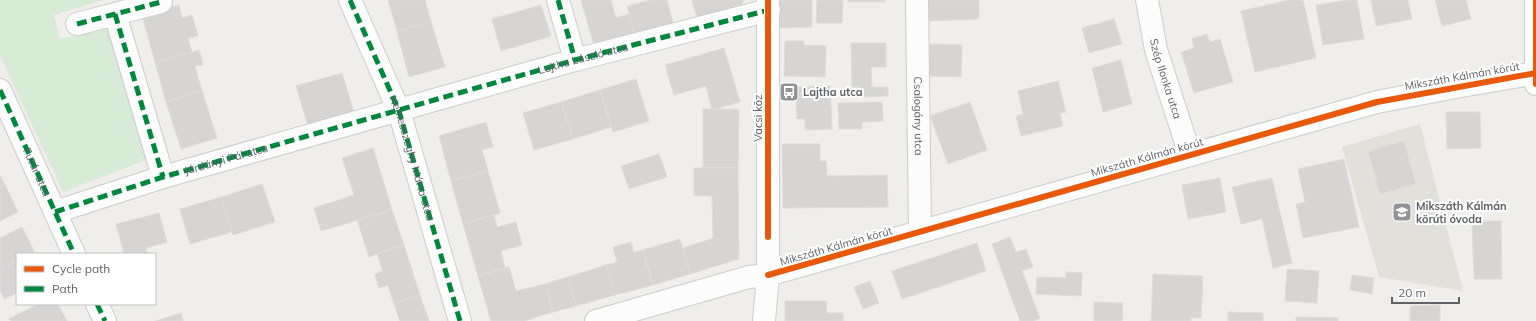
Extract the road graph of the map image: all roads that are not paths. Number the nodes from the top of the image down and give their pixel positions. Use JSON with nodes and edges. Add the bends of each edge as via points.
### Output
{"nodes":[{"id":1,"x":350,"y":0,"type":"edge"},
{"id":2,"x":558,"y":0,"type":"edge"},
{"id":3,"x":916,"y":0,"type":"edge"},
{"id":4,"x":1147,"y":0,"type":"edge"},
{"id":5,"x":1536,"y":0,"type":"edge"},
{"id":6,"x":161,"y":2,"type":"dead end"},
{"id":7,"x":768,"y":5,"type":"edge"},
{"id":8,"x":115,"y":14,"type":"junction"},
{"id":9,"x":77,"y":24,"type":"dead end"},
{"id":10,"x":575,"y":60,"type":"junction"},
{"id":11,"x":1536,"y":73,"type":"edge"},
{"id":12,"x":1536,"y":84,"type":"edge"},
{"id":13,"x":0,"y":90,"type":"edge"},
{"id":14,"x":399,"y":111,"type":"junction"},
{"id":15,"x":1190,"y":155,"type":"junction"},
{"id":16,"x":163,"y":177,"type":"junction"},
{"id":17,"x":55,"y":212,"type":"junction"},
{"id":18,"x":920,"y":232,"type":"junction"},
{"id":19,"x":74,"y":253,"type":"edge"},
{"id":20,"x":768,"y":275,"type":"junction"},
{"id":21,"x":97,"y":305,"type":"edge"},
{"id":22,"x":105,"y":321,"type":"edge"},
{"id":23,"x":460,"y":321,"type":"edge"},
{"id":24,"x":596,"y":321,"type":"edge"},
{"id":25,"x":764,"y":321,"type":"edge"}],
"edges":[{"from":1,"to":14,"type":"street","name":"Nemesszeghy Márta utca"},
{"from":2,"to":10,"type":"street"},
{"from":3,"to":18,"type":"street","name":"Csalogány utca"},
{"from":4,"to":15,"type":"street","name":"Szép Ilonka utca","via":[[1156,50]]},
{"from":5,"to":11,"type":"street"},
{"from":6,"to":8,"type":"street"},
{"from":7,"to":10,"type":"street","name":"Lajtha László utca"},
{"from":7,"to":20,"type":"street","name":"Vacsi köz"},
{"from":8,"to":9,"type":"street"},
{"from":8,"to":16,"type":"street"},
{"from":10,"to":14,"type":"street","name":"Lajtha László utca"},
{"from":11,"to":12,"type":"street"},
{"from":11,"to":15,"type":"street","name":"Mikszáth Kálmán körút","via":[[1377,102]]},
{"from":13,"to":17,"type":"street","name":"Futár utca"},
{"from":14,"to":16,"type":"street","name":"Járdányi Pál utca"},
{"from":14,"to":23,"type":"street","name":"Nemesszeghy Márta utca"},
{"from":15,"to":18,"type":"street","name":"Mikszáth Kálmán körút"},
{"from":16,"to":17,"type":"street","name":"Járdányi Pál utca"},
{"from":17,"to":19,"type":"street","name":"Futár utca"},
{"from":18,"to":20,"type":"street","name":"Mikszáth Kálmán körút"},
{"from":20,"to":24,"type":"street","name":"Mikszáth Kálmán körút","via":[[749,277]]},
{"from":20,"to":25,"type":"street","name":"Vacsi köz"},
{"from":21,"to":22,"type":"street"}]}
